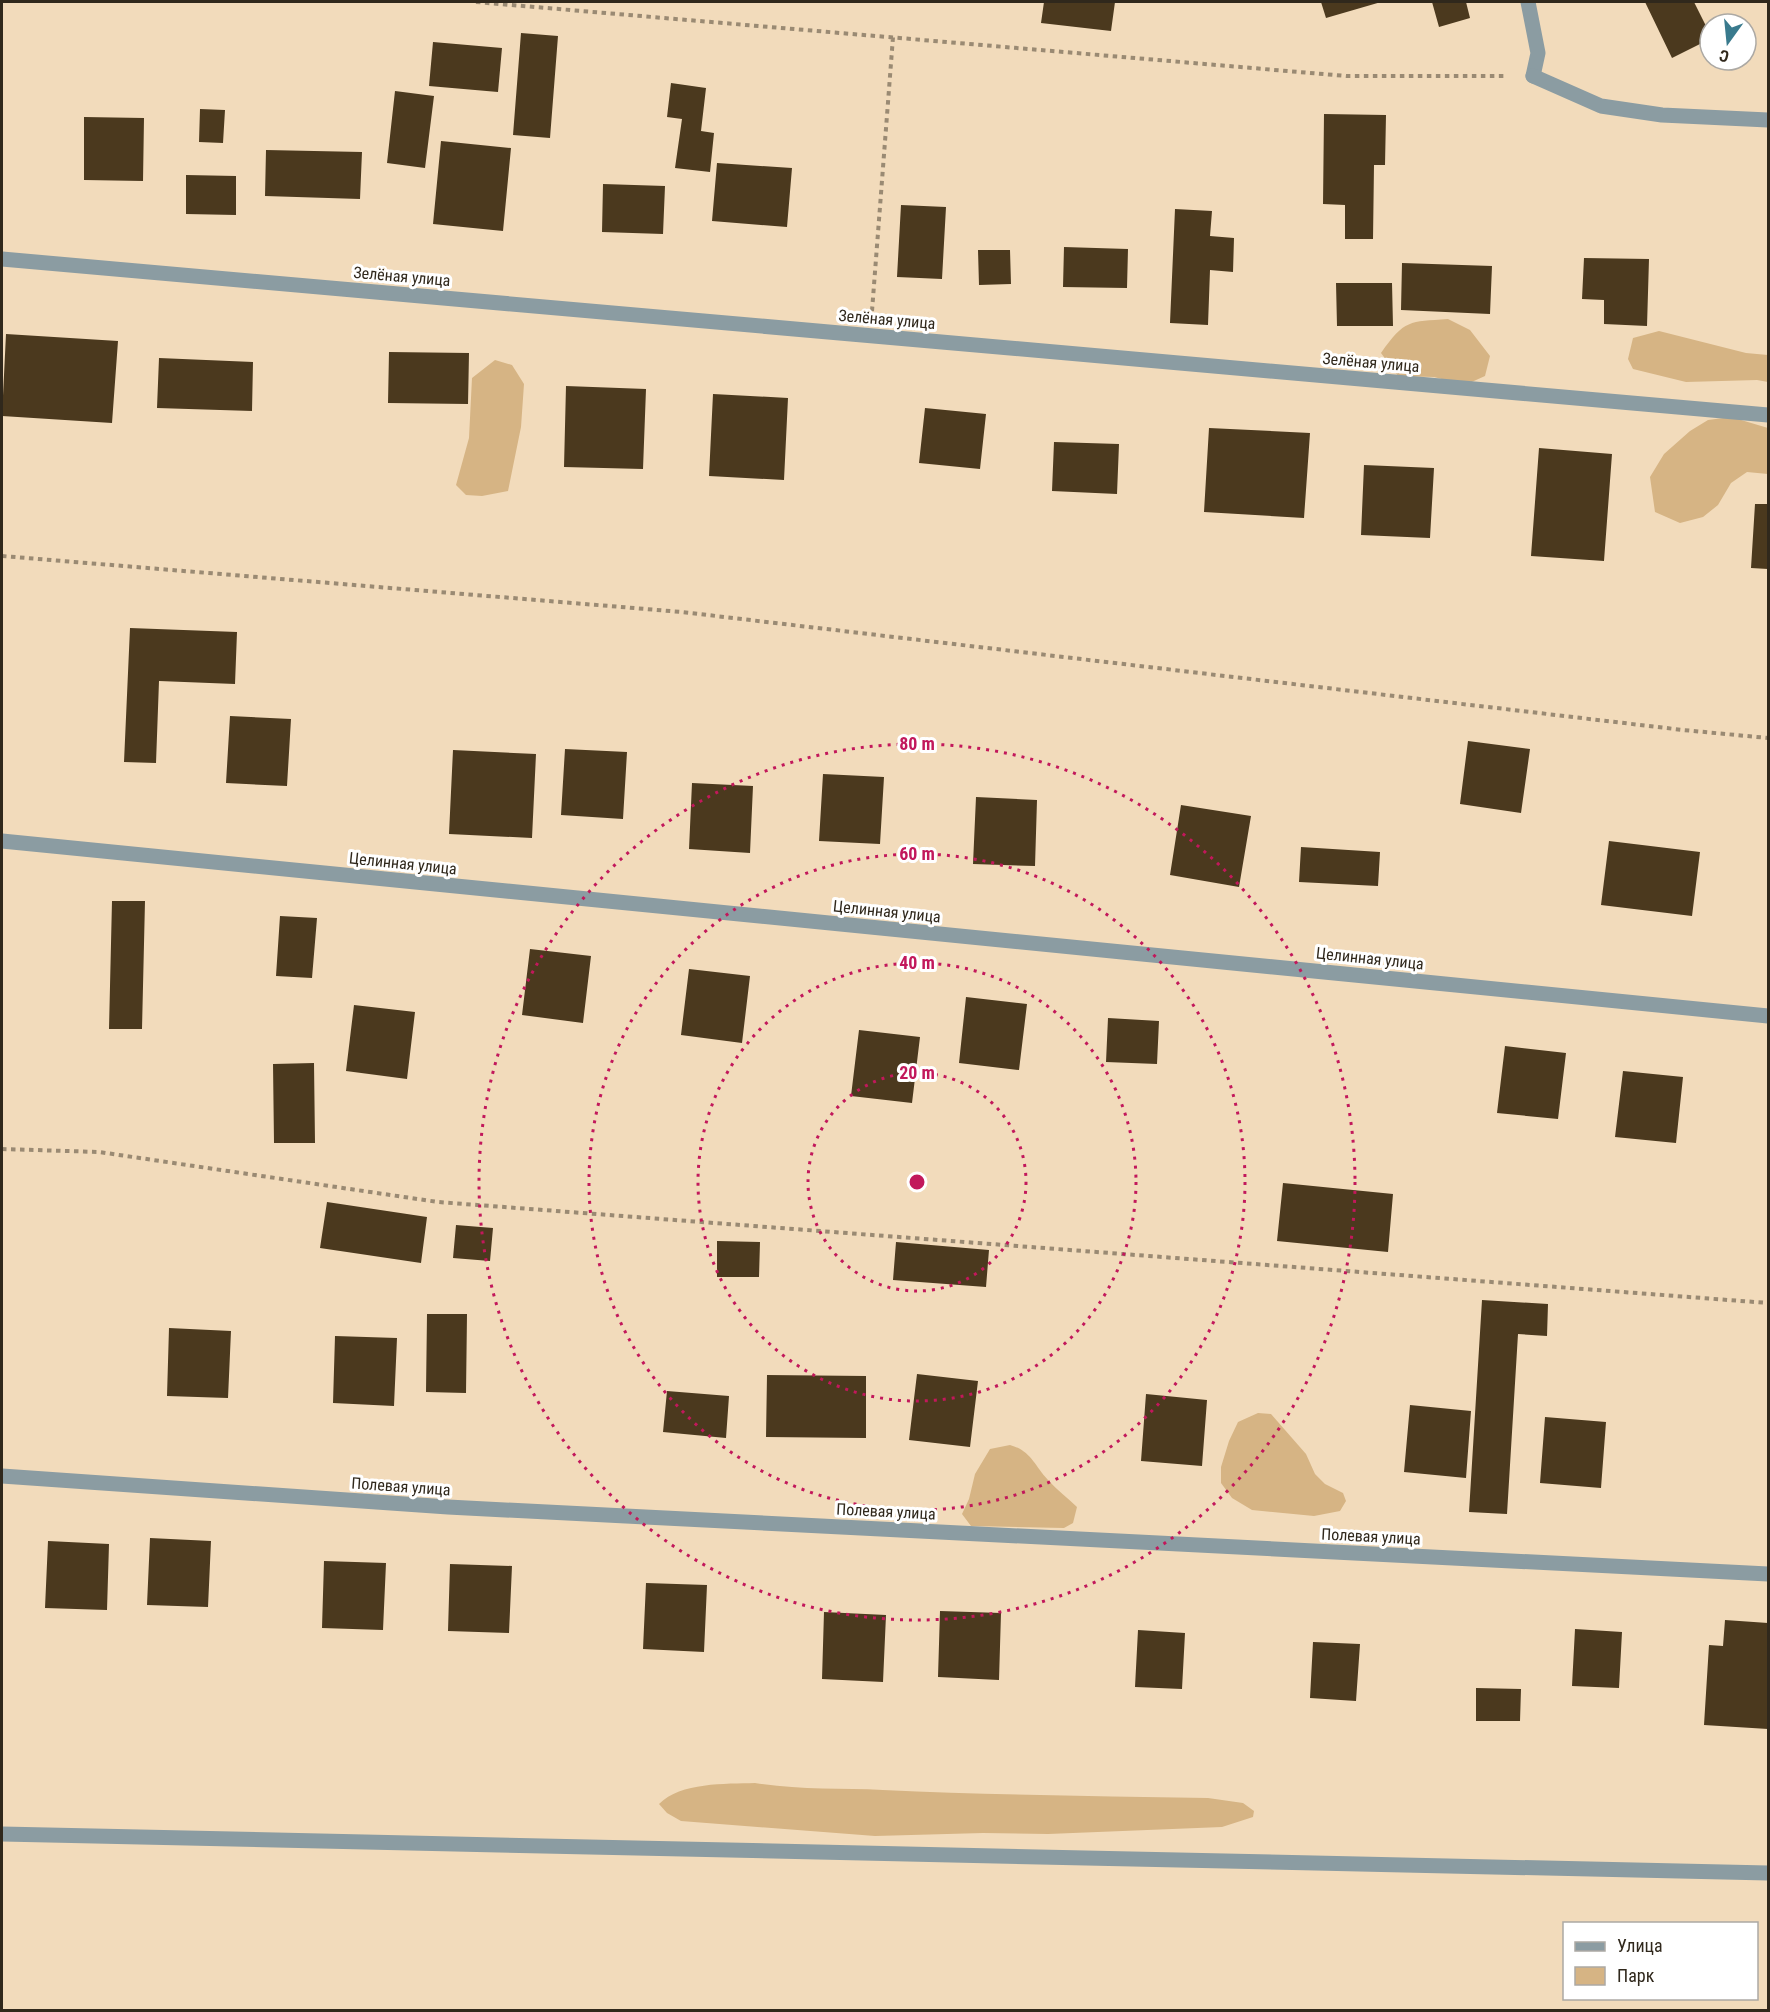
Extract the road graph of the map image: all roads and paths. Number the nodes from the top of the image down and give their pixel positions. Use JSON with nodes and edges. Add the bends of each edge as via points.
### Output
{"nodes":[{"id":1,"x":476,"y":2,"type":"edge"},
{"id":2,"x":1528,"y":2,"type":"edge"},
{"id":3,"x":893,"y":38,"type":"junction"},
{"id":4,"x":1533,"y":76,"type":"junction"},
{"id":5,"x":1768,"y":120,"type":"edge"},
{"id":6,"x":2,"y":259,"type":"edge"},
{"id":7,"x":870,"y":336,"type":"junction"},
{"id":8,"x":1768,"y":415,"type":"edge"},
{"id":9,"x":2,"y":556,"type":"edge"},
{"id":10,"x":1768,"y":738,"type":"edge"},
{"id":11,"x":2,"y":841,"type":"edge"},
{"id":12,"x":1768,"y":1016,"type":"edge"},
{"id":13,"x":2,"y":1149,"type":"edge"},
{"id":14,"x":1768,"y":1303,"type":"edge"},
{"id":15,"x":2,"y":1476,"type":"edge"},
{"id":16,"x":1768,"y":1574,"type":"edge"},
{"id":17,"x":2,"y":1834,"type":"edge"},
{"id":18,"x":1768,"y":1873,"type":"edge"}],
"edges":[{"from":1,"to":3,"type":"path"},
{"from":2,"to":4,"type":"street","via":[[1538,52]]},
{"from":3,"to":4,"type":"path","via":[[1346,76]]},
{"from":3,"to":7,"type":"path"},
{"from":4,"to":5,"type":"street","via":[[1601,106],[1662,115]]},
{"from":6,"to":7,"type":"street","name":"Зелёная улица"},
{"from":7,"to":8,"type":"street","name":"Зелёная улица"},
{"from":9,"to":10,"type":"path","via":[[682,612]]},
{"from":11,"to":12,"type":"street","name":"Целинная улица"},
{"from":13,"to":14,"type":"path","via":[[99,1152],[438,1202]]},
{"from":15,"to":16,"type":"street","name":"Полевая улица","via":[[448,1507]]},
{"from":17,"to":18,"type":"street"}]}
